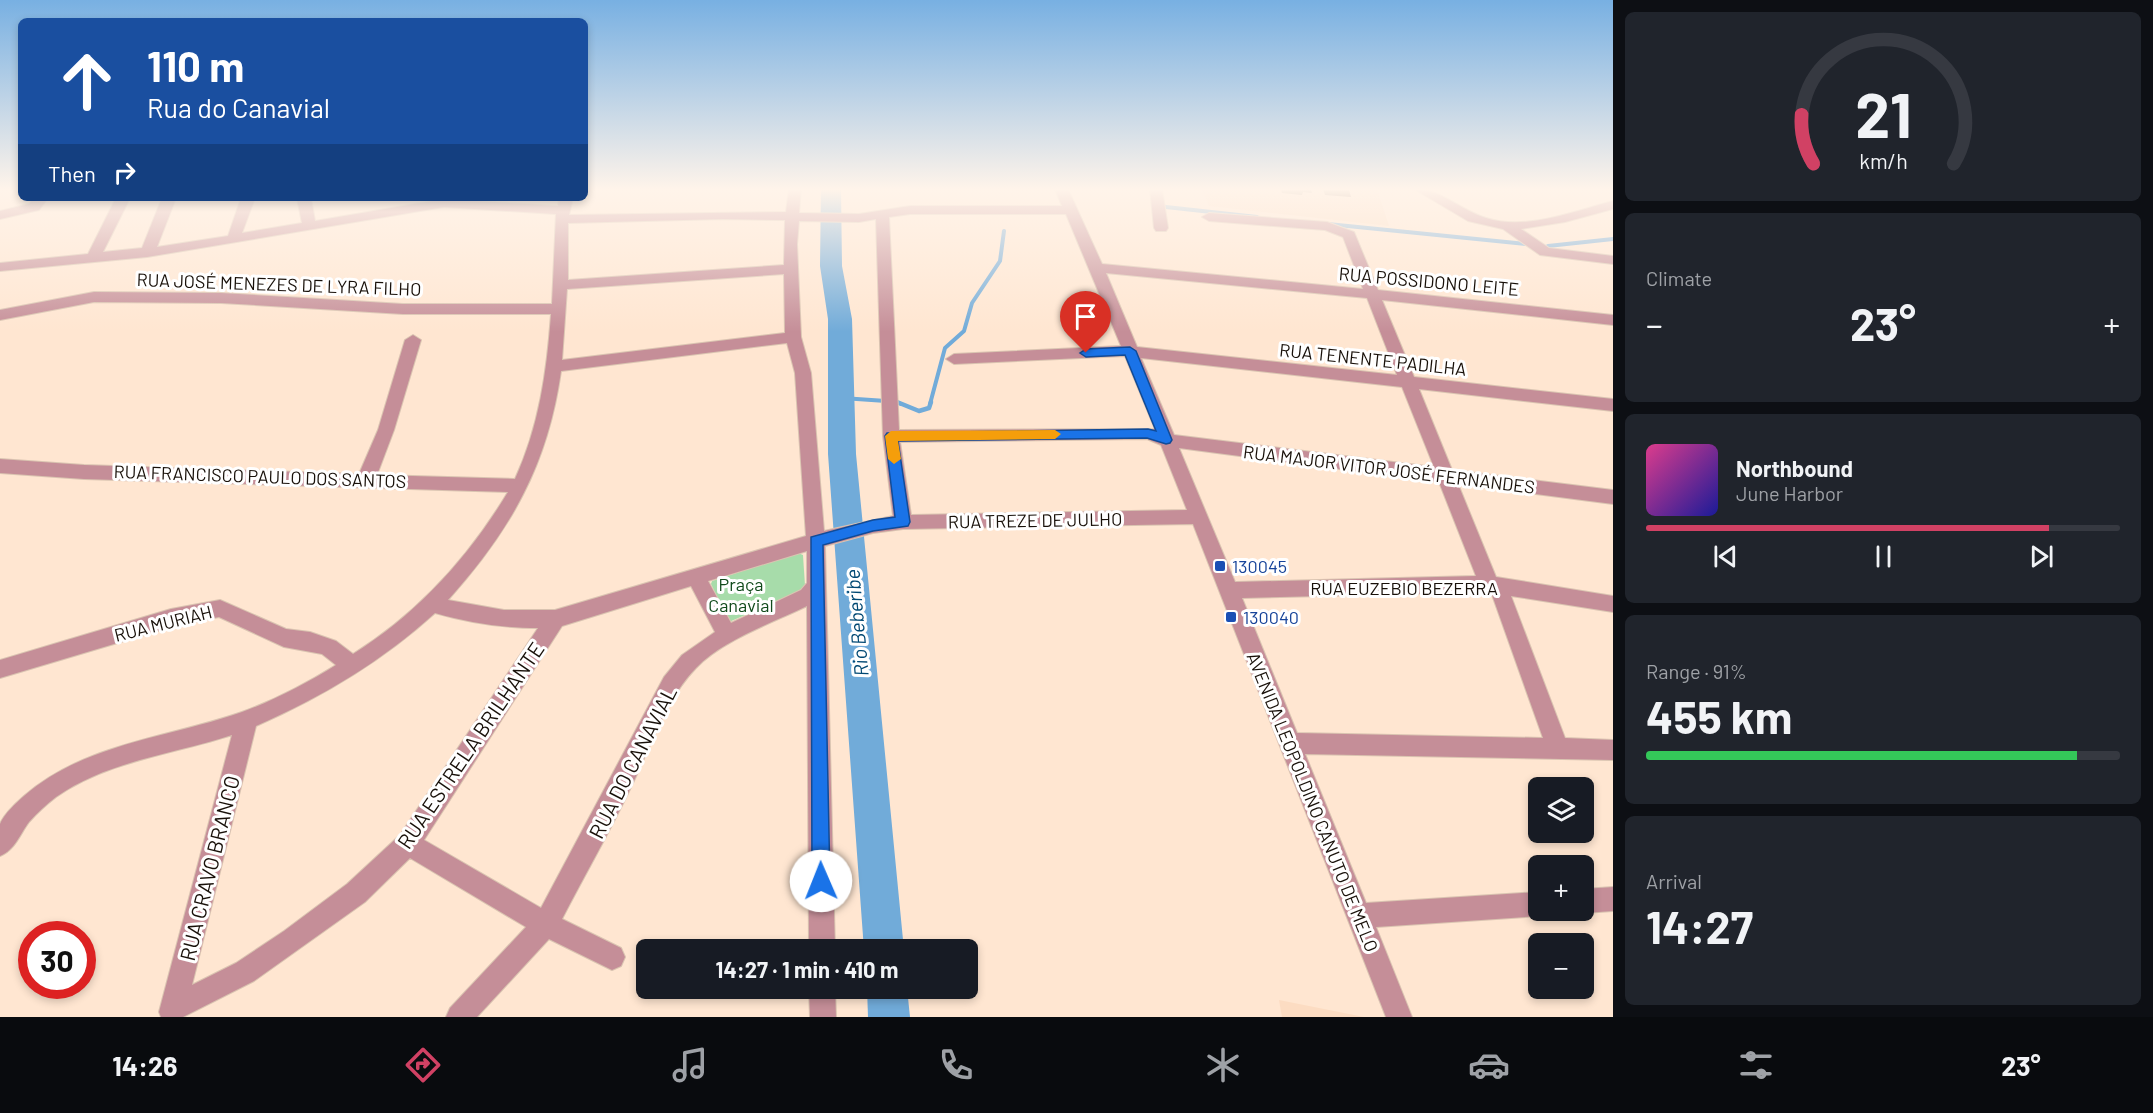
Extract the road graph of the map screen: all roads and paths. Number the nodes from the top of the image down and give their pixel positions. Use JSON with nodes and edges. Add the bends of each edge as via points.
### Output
{"nodes":[{"id":1,"x":104,"y":236,"type":"edge"},
{"id":2,"x":156,"y":236,"type":"edge"},
{"id":3,"x":234,"y":236,"type":"edge"},
{"id":4,"x":254,"y":236,"type":"edge"},
{"id":5,"x":562,"y":236,"type":"edge"},
{"id":6,"x":792,"y":236,"type":"edge"},
{"id":7,"x":883,"y":236,"type":"edge"},
{"id":8,"x":1082,"y":236,"type":"edge"},
{"id":9,"x":1348,"y":236,"type":"edge"},
{"id":10,"x":1523,"y":236,"type":"edge"},
{"id":11,"x":233,"y":240,"type":"junction"},
{"id":12,"x":147,"y":253,"type":"junction"},
{"id":13,"x":93,"y":258,"type":"junction"},
{"id":14,"x":1613,"y":260,"type":"edge"},
{"id":15,"x":0,"y":267,"type":"edge"},
{"id":16,"x":1097,"y":268,"type":"junction"},
{"id":17,"x":791,"y":269,"type":"junction"},
{"id":18,"x":561,"y":285,"type":"junction"},
{"id":19,"x":1374,"y":296,"type":"junction"},
{"id":20,"x":559,"y":309,"type":"junction"},
{"id":21,"x":0,"y":315,"type":"edge"},
{"id":22,"x":1613,"y":320,"type":"edge"},
{"id":23,"x":793,"y":337,"type":"junction"},
{"id":24,"x":413,"y":340,"type":"dead end"},
{"id":25,"x":1130,"y":351,"type":"junction"},
{"id":26,"x":954,"y":359,"type":"dead end"},
{"id":27,"x":555,"y":366,"type":"junction"},
{"id":28,"x":1407,"y":382,"type":"junction"},
{"id":29,"x":1613,"y":405,"type":"edge"},
{"id":30,"x":891,"y":436,"type":"junction"},
{"id":31,"x":1166,"y":440,"type":"junction"},
{"id":32,"x":0,"y":466,"type":"edge"},
{"id":33,"x":1446,"y":477,"type":"junction"},
{"id":34,"x":366,"y":479,"type":"junction"},
{"id":35,"x":521,"y":486,"type":"junction"},
{"id":36,"x":1613,"y":497,"type":"edge"},
{"id":37,"x":1198,"y":517,"type":"junction"},
{"id":38,"x":903,"y":522,"type":"junction"},
{"id":39,"x":816,"y":541,"type":"junction"},
{"id":40,"x":696,"y":578,"type":"junction"},
{"id":41,"x":817,"y":585,"type":"junction"},
{"id":42,"x":1493,"y":585,"type":"junction"},
{"id":43,"x":1229,"y":590,"type":"junction"},
{"id":44,"x":432,"y":604,"type":"junction"},
{"id":45,"x":1613,"y":604,"type":"edge"},
{"id":46,"x":555,"y":619,"type":"junction"},
{"id":47,"x":727,"y":635,"type":"junction"},
{"id":48,"x":352,"y":666,"type":"junction"},
{"id":49,"x":0,"y":669,"type":"edge"},
{"id":50,"x":247,"y":720,"type":"junction"},
{"id":51,"x":1290,"y":743,"type":"junction"},
{"id":52,"x":1557,"y":747,"type":"junction"},
{"id":53,"x":1613,"y":750,"type":"edge"},
{"id":54,"x":408,"y":843,"type":"junction"},
{"id":55,"x":0,"y":844,"type":"edge"},
{"id":56,"x":1613,"y":899,"type":"edge"},
{"id":57,"x":1594,"y":900,"type":"edge"},
{"id":58,"x":1528,"y":905,"type":"edge"},
{"id":59,"x":1358,"y":916,"type":"junction"},
{"id":60,"x":546,"y":924,"type":"junction"},
{"id":61,"x":822,"y":939,"type":"edge"},
{"id":62,"x":612,"y":957,"type":"dead end"},
{"id":63,"x":822,"y":999,"type":"edge"},
{"id":64,"x":172,"y":1012,"type":"edge"},
{"id":65,"x":459,"y":1017,"type":"edge"},
{"id":66,"x":823,"y":1017,"type":"edge"},
{"id":67,"x":1399,"y":1017,"type":"edge"}],
"edges":[{"from":1,"to":13,"type":"street"},
{"from":2,"to":12,"type":"street"},
{"from":3,"to":11,"type":"street"},
{"from":4,"to":11,"type":"street"},
{"from":5,"to":18,"type":"street"},
{"from":6,"to":17,"type":"street"},
{"from":7,"to":30,"type":"street"},
{"from":8,"to":16,"type":"street","name":"AVENIDA LEOPOLDINO CANUTO DE MELO"},
{"from":9,"to":19,"type":"street"},
{"from":10,"to":14,"type":"street","via":[[1545,252]]},
{"from":11,"to":12,"type":"street"},
{"from":12,"to":13,"type":"street"},
{"from":13,"to":15,"type":"street"},
{"from":16,"to":19,"type":"street","name":"RUA POSSIDONO LEITE"},
{"from":16,"to":25,"type":"street","name":"AVENIDA LEOPOLDINO CANUTO DE MELO"},
{"from":17,"to":18,"type":"street"},
{"from":17,"to":23,"type":"street"},
{"from":18,"to":20,"type":"street"},
{"from":19,"to":22,"type":"street","name":"RUA POSSIDONO LEITE"},
{"from":19,"to":28,"type":"street"},
{"from":20,"to":21,"type":"street","name":"RUA JOSÉ MENEZES DE LYRA FILHO","via":[[403,309],[221,298],[94,297]]},
{"from":20,"to":27,"type":"street"},
{"from":23,"to":27,"type":"street"},
{"from":23,"to":39,"type":"street","via":[[803,373]]},
{"from":24,"to":34,"type":"street","via":[[386,430]]},
{"from":25,"to":26,"type":"street","name":"RUA TENENTE PADILHA"},
{"from":25,"to":28,"type":"street","name":"RUA TENENTE PADILHA"},
{"from":25,"to":31,"type":"street","name":"AVENIDA LEOPOLDINO CANUTO DE MELO"},
{"from":27,"to":35,"type":"street","via":[[546,414]]},
{"from":28,"to":29,"type":"street","name":"RUA TENENTE PADILHA"},
{"from":28,"to":33,"type":"street"},
{"from":30,"to":31,"type":"street","name":"RUA MAJOR VITOR JOSÉ FERNANDES","via":[[1148,433]]},
{"from":30,"to":38,"type":"street"},
{"from":31,"to":33,"type":"street","name":"RUA MAJOR VITOR JOSÉ FERNANDES"},
{"from":31,"to":37,"type":"street","name":"AVENIDA LEOPOLDINO CANUTO DE MELO"},
{"from":32,"to":34,"type":"street","name":"RUA FRANCISCO PAULO DOS SANTOS"},
{"from":33,"to":36,"type":"street","name":"RUA MAJOR VITOR JOSÉ FERNANDES"},
{"from":33,"to":42,"type":"street"},
{"from":34,"to":35,"type":"street","name":"RUA FRANCISCO PAULO DOS SANTOS"},
{"from":35,"to":44,"type":"street","via":[[487,541]]},
{"from":37,"to":38,"type":"street","name":"RUA TREZE DE JULHO"},
{"from":37,"to":43,"type":"street","name":"AVENIDA LEOPOLDINO CANUTO DE MELO"},
{"from":38,"to":39,"type":"street","name":"RUA TREZE DE JULHO"},
{"from":39,"to":40,"type":"street","name":"RUA TREZE DE JULHO"},
{"from":39,"to":41,"type":"street"},
{"from":40,"to":46,"type":"street","name":"RUA TREZE DE JULHO"},
{"from":40,"to":47,"type":"street"},
{"from":41,"to":47,"type":"street","name":"RUA DO CANAVIAL","via":[[808,596]]},
{"from":41,"to":61,"type":"street"},
{"from":42,"to":43,"type":"street","name":"RUA EUZEBIO BEZERRA"},
{"from":42,"to":45,"type":"street","name":"RUA EUZEBIO BEZERRA"},
{"from":42,"to":52,"type":"street"},
{"from":43,"to":51,"type":"street","name":"AVENIDA LEOPOLDINO CANUTO DE MELO"},
{"from":44,"to":46,"type":"street","name":"RUA TREZE DE JULHO","via":[[504,619]]},
{"from":44,"to":48,"type":"street"},
{"from":46,"to":54,"type":"street","name":"RUA ESTRELA BRILHANTE"},
{"from":47,"to":60,"type":"street","name":"RUA DO CANAVIAL","via":[[688,661],[671,684]]},
{"from":48,"to":49,"type":"street","name":"RUA MURIAH","via":[[329,647],[310,640],[284,638],[220,608],[180,615]]},
{"from":48,"to":50,"type":"street"},
{"from":50,"to":55,"type":"street","via":[[82,769],[32,800]]},
{"from":50,"to":64,"type":"street","name":"RUA CRAVO BRANCO"},
{"from":51,"to":52,"type":"street"},
{"from":51,"to":59,"type":"street","name":"AVENIDA LEOPOLDINO CANUTO DE MELO"},
{"from":52,"to":53,"type":"street"},
{"from":54,"to":60,"type":"street","via":[[446,869]]},
{"from":54,"to":64,"type":"street","name":"RUA ESTRELA BRILHANTE","via":[[356,893],[293,940]]},
{"from":56,"to":57,"type":"street"},
{"from":58,"to":59,"type":"street"},
{"from":59,"to":67,"type":"street","name":"AVENIDA LEOPOLDINO CANUTO DE MELO"},
{"from":60,"to":62,"type":"street"},
{"from":60,"to":65,"type":"street","name":"RUA DO CANAVIAL"},
{"from":63,"to":66,"type":"street"}]}
